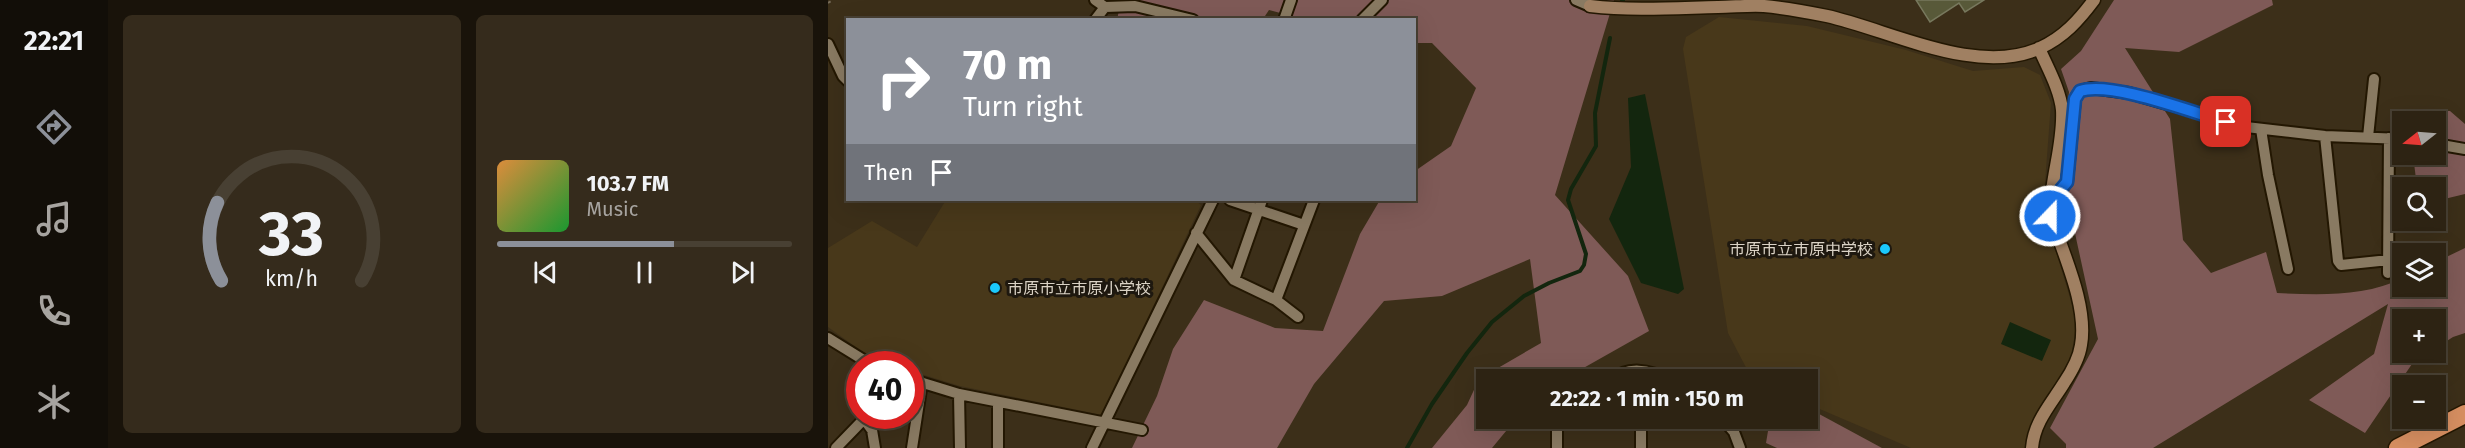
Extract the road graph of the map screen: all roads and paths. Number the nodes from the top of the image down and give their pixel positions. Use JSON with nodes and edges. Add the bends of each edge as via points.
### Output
{"nodes":[{"id":1,"x":833,"y":0,"type":"edge"},
{"id":2,"x":1095,"y":0,"type":"edge"},
{"id":3,"x":1291,"y":0,"type":"edge"},
{"id":4,"x":1382,"y":0,"type":"edge"},
{"id":5,"x":1576,"y":0,"type":"edge"},
{"id":6,"x":2094,"y":0,"type":"edge"},
{"id":7,"x":828,"y":3,"type":"edge"},
{"id":8,"x":1590,"y":6,"type":"joint"},
{"id":9,"x":1105,"y":7,"type":"junction"},
{"id":10,"x":1097,"y":18,"type":"edge"},
{"id":11,"x":1185,"y":18,"type":"edge"},
{"id":12,"x":1285,"y":18,"type":"edge"},
{"id":13,"x":1364,"y":18,"type":"edge"},
{"id":14,"x":828,"y":44,"type":"edge"},
{"id":15,"x":2040,"y":48,"type":"junction"},
{"id":16,"x":846,"y":79,"type":"edge"},
{"id":17,"x":2374,"y":79,"type":"dead end"},
{"id":18,"x":2262,"y":129,"type":"junction"},
{"id":19,"x":2325,"y":136,"type":"junction"},
{"id":20,"x":2368,"y":137,"type":"junction"},
{"id":21,"x":2389,"y":138,"type":"junction"},
{"id":22,"x":2392,"y":138,"type":"edge"},
{"id":23,"x":2446,"y":146,"type":"edge"},
{"id":24,"x":2465,"y":149,"type":"edge"},
{"id":25,"x":1212,"y":201,"type":"edge"},
{"id":26,"x":1236,"y":201,"type":"edge"},
{"id":27,"x":1314,"y":201,"type":"edge"},
{"id":28,"x":2050,"y":202,"type":"junction"},
{"id":29,"x":1261,"y":205,"type":"edge"},
{"id":30,"x":1304,"y":225,"type":"junction"},
{"id":31,"x":1196,"y":232,"type":"junction"},
{"id":32,"x":2390,"y":260,"type":"junction"},
{"id":33,"x":2288,"y":269,"type":"dead end"},
{"id":34,"x":2388,"y":273,"type":"dead end"},
{"id":35,"x":1234,"y":280,"type":"junction"},
{"id":36,"x":1276,"y":300,"type":"junction"},
{"id":37,"x":1298,"y":317,"type":"dead end"},
{"id":38,"x":828,"y":338,"type":"edge"},
{"id":39,"x":849,"y":351,"type":"edge"},
{"id":40,"x":924,"y":384,"type":"edge"},
{"id":41,"x":959,"y":394,"type":"junction"},
{"id":42,"x":998,"y":402,"type":"junction"},
{"id":43,"x":2465,"y":414,"type":"edge"},
{"id":44,"x":1102,"y":424,"type":"junction"},
{"id":45,"x":854,"y":429,"type":"edge"},
{"id":46,"x":872,"y":429,"type":"edge"},
{"id":47,"x":915,"y":429,"type":"edge"},
{"id":48,"x":1557,"y":429,"type":"edge"},
{"id":49,"x":1641,"y":429,"type":"edge"},
{"id":50,"x":1731,"y":429,"type":"edge"},
{"id":51,"x":1142,"y":430,"type":"dead end"},
{"id":52,"x":836,"y":448,"type":"edge"},
{"id":53,"x":875,"y":448,"type":"edge"},
{"id":54,"x":912,"y":448,"type":"edge"},
{"id":55,"x":960,"y":448,"type":"edge"},
{"id":56,"x":998,"y":448,"type":"edge"},
{"id":57,"x":1092,"y":448,"type":"edge"},
{"id":58,"x":1557,"y":448,"type":"edge"},
{"id":59,"x":1641,"y":448,"type":"edge"},
{"id":60,"x":1740,"y":448,"type":"edge"},
{"id":61,"x":2032,"y":448,"type":"edge"},
{"id":62,"x":2398,"y":448,"type":"edge"}],
"edges":[{"from":1,"to":7,"type":"path"},
{"from":2,"to":9,"type":"street"},
{"from":3,"to":12,"type":"street"},
{"from":4,"to":13,"type":"street"},
{"from":5,"to":8,"type":"street"},
{"from":6,"to":15,"type":"street","via":[[2078,23]]},
{"from":8,"to":15,"type":"street","via":[[1763,6],[1827,16],[1971,55],[1993,57]]},
{"from":9,"to":10,"type":"street"},
{"from":9,"to":11,"type":"street","via":[[1135,6]]},
{"from":14,"to":16,"type":"street"},
{"from":15,"to":28,"type":"street","via":[[2062,110]]},
{"from":17,"to":20,"type":"street"},
{"from":18,"to":19,"type":"street"},
{"from":18,"to":28,"type":"street","via":[[2129,93],[2091,88],[2080,91],[2075,99],[2067,182]]},
{"from":18,"to":33,"type":"street"},
{"from":19,"to":20,"type":"street"},
{"from":19,"to":32,"type":"street","via":[[2338,261],[2341,265]]},
{"from":20,"to":21,"type":"street"},
{"from":21,"to":22,"type":"street"},
{"from":21,"to":32,"type":"street"},
{"from":23,"to":24,"type":"street"},
{"from":25,"to":31,"type":"street"},
{"from":26,"to":29,"type":"street"},
{"from":27,"to":30,"type":"street"},
{"from":28,"to":61,"type":"street","via":[[2050,216],[2082,318],[2081,344],[2073,367],[2043,414]]},
{"from":29,"to":30,"type":"street"},
{"from":29,"to":35,"type":"street"},
{"from":30,"to":36,"type":"street"},
{"from":31,"to":35,"type":"street"},
{"from":31,"to":44,"type":"street"},
{"from":32,"to":34,"type":"street"},
{"from":35,"to":36,"type":"street"},
{"from":36,"to":37,"type":"street"},
{"from":38,"to":39,"type":"street"},
{"from":40,"to":41,"type":"street"},
{"from":41,"to":42,"type":"street"},
{"from":41,"to":55,"type":"street"},
{"from":42,"to":44,"type":"street"},
{"from":42,"to":56,"type":"street"},
{"from":43,"to":62,"type":"highway"},
{"from":44,"to":51,"type":"street"},
{"from":44,"to":57,"type":"street"},
{"from":45,"to":52,"type":"street"},
{"from":46,"to":53,"type":"street"},
{"from":47,"to":54,"type":"street"},
{"from":48,"to":58,"type":"street"},
{"from":49,"to":59,"type":"street"},
{"from":50,"to":60,"type":"street"}]}
